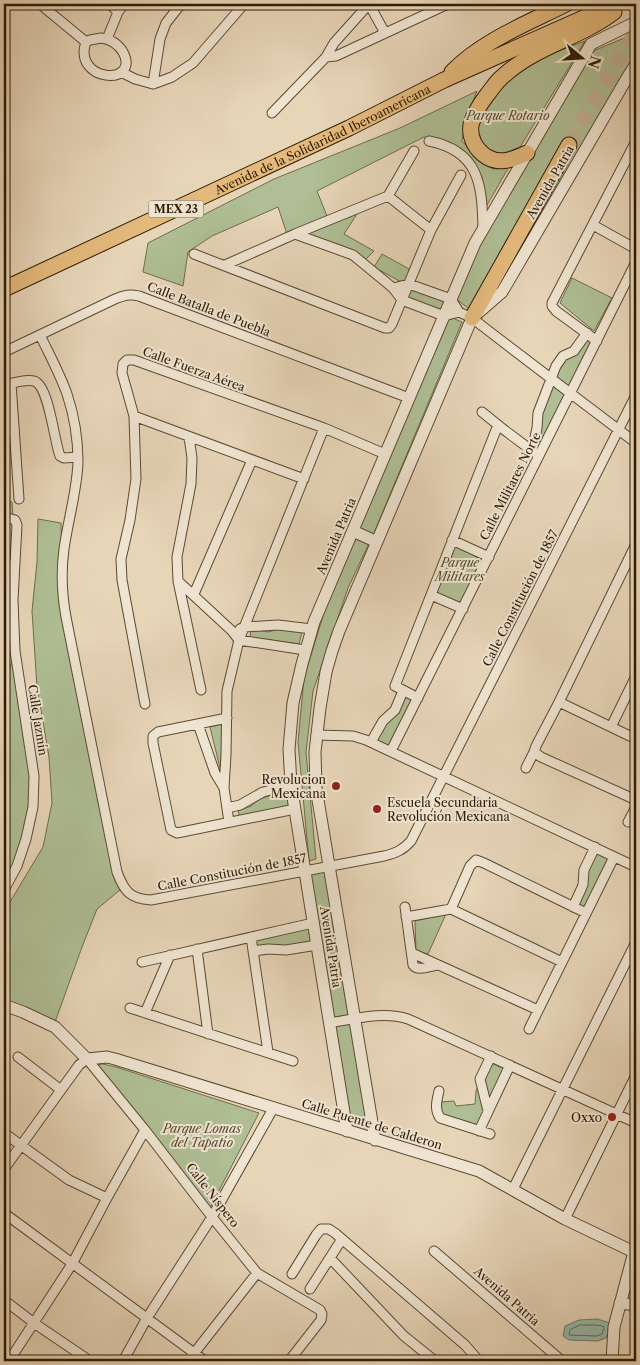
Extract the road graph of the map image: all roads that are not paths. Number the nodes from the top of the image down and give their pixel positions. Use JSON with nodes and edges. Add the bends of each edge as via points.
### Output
{"nodes":[{"id":1,"x":40,"y":4,"type":"edge"},
{"id":2,"x":110,"y":4,"type":"edge"},
{"id":3,"x":180,"y":4,"type":"edge"},
{"id":4,"x":244,"y":4,"type":"edge"},
{"id":5,"x":369,"y":4,"type":"edge"},
{"id":6,"x":448,"y":4,"type":"edge"},
{"id":7,"x":566,"y":4,"type":"edge"},
{"id":8,"x":616,"y":4,"type":"edge"},
{"id":9,"x":624,"y":4,"type":"edge"},
{"id":10,"x":121,"y":8,"type":"edge"},
{"id":11,"x":636,"y":22,"type":"edge"},
{"id":12,"x":385,"y":33,"type":"junction"},
{"id":13,"x":106,"y":39,"type":"junction"},
{"id":14,"x":86,"y":42,"type":"junction"},
{"id":15,"x":326,"y":56,"type":"junction"},
{"id":16,"x":636,"y":64,"type":"edge"},
{"id":17,"x":121,"y":72,"type":"junction"},
{"id":18,"x":444,"y":80,"type":"junction"},
{"id":19,"x":153,"y":84,"type":"junction"},
{"id":20,"x":272,"y":113,"type":"dead end"},
{"id":21,"x":429,"y":141,"type":"dead end"},
{"id":22,"x":636,"y":141,"type":"edge"},
{"id":23,"x":569,"y":145,"type":"tunnel mouth"},
{"id":24,"x":414,"y":151,"type":"dead end"},
{"id":25,"x":527,"y":153,"type":"junction"},
{"id":26,"x":461,"y":175,"type":"dead end"},
{"id":27,"x":388,"y":196,"type":"junction"},
{"id":28,"x":593,"y":225,"type":"junction"},
{"id":29,"x":484,"y":228,"type":"junction"},
{"id":30,"x":431,"y":230,"type":"junction"},
{"id":31,"x":295,"y":234,"type":"junction"},
{"id":32,"x":636,"y":249,"type":"edge"},
{"id":33,"x":194,"y":254,"type":"dead end"},
{"id":34,"x":636,"y":262,"type":"edge"},
{"id":35,"x":225,"y":265,"type":"junction"},
{"id":36,"x":409,"y":284,"type":"junction"},
{"id":37,"x":394,"y":288,"type":"junction"},
{"id":38,"x":4,"y":289,"type":"edge"},
{"id":39,"x":451,"y":299,"type":"junction"},
{"id":40,"x":402,"y":300,"type":"junction"},
{"id":41,"x":465,"y":315,"type":"junction"},
{"id":42,"x":444,"y":316,"type":"junction"},
{"id":43,"x":587,"y":333,"type":"junction"},
{"id":44,"x":40,"y":335,"type":"junction"},
{"id":45,"x":597,"y":341,"type":"junction"},
{"id":46,"x":4,"y":352,"type":"edge"},
{"id":47,"x":552,"y":380,"type":"junction"},
{"id":48,"x":7,"y":384,"type":"edge"},
{"id":49,"x":571,"y":393,"type":"junction"},
{"id":50,"x":636,"y":395,"type":"edge"},
{"id":51,"x":409,"y":398,"type":"junction"},
{"id":52,"x":482,"y":412,"type":"dead end"},
{"id":53,"x":134,"y":416,"type":"junction"},
{"id":54,"x":498,"y":425,"type":"junction"},
{"id":55,"x":324,"y":428,"type":"junction"},
{"id":56,"x":619,"y":430,"type":"junction"},
{"id":57,"x":189,"y":437,"type":"junction"},
{"id":58,"x":636,"y":443,"type":"edge"},
{"id":59,"x":536,"y":453,"type":"junction"},
{"id":60,"x":385,"y":454,"type":"junction"},
{"id":61,"x":78,"y":457,"type":"junction"},
{"id":62,"x":252,"y":460,"type":"junction"},
{"id":63,"x":304,"y":479,"type":"junction"},
{"id":64,"x":19,"y":499,"type":"dead end"},
{"id":65,"x":4,"y":517,"type":"edge"},
{"id":66,"x":353,"y":531,"type":"junction"},
{"id":67,"x":452,"y":540,"type":"junction"},
{"id":68,"x":376,"y":542,"type":"junction"},
{"id":69,"x":636,"y":544,"type":"edge"},
{"id":70,"x":16,"y":548,"type":"junction"},
{"id":71,"x":489,"y":557,"type":"junction"},
{"id":72,"x":178,"y":581,"type":"junction"},
{"id":73,"x":4,"y":593,"type":"edge"},
{"id":74,"x":194,"y":594,"type":"junction"},
{"id":75,"x":431,"y":595,"type":"junction"},
{"id":76,"x":463,"y":610,"type":"junction"},
{"id":77,"x":244,"y":627,"type":"junction"},
{"id":78,"x":312,"y":629,"type":"junction"},
{"id":79,"x":232,"y":631,"type":"junction"},
{"id":80,"x":239,"y":640,"type":"junction"},
{"id":81,"x":306,"y":650,"type":"junction"},
{"id":82,"x":636,"y":676,"type":"edge"},
{"id":83,"x":201,"y":690,"type":"dead end"},
{"id":84,"x":403,"y":691,"type":"junction"},
{"id":85,"x":418,"y":698,"type":"junction"},
{"id":86,"x":559,"y":702,"type":"junction"},
{"id":87,"x":145,"y":704,"type":"dead end"},
{"id":88,"x":227,"y":718,"type":"junction"},
{"id":89,"x":198,"y":724,"type":"junction"},
{"id":90,"x":611,"y":727,"type":"junction"},
{"id":91,"x":316,"y":735,"type":"junction"},
{"id":92,"x":636,"y":739,"type":"edge"},
{"id":93,"x":370,"y":742,"type":"junction"},
{"id":94,"x":391,"y":751,"type":"junction"},
{"id":95,"x":534,"y":752,"type":"junction"},
{"id":96,"x":526,"y":768,"type":"dead end"},
{"id":97,"x":444,"y":776,"type":"junction"},
{"id":98,"x":291,"y":785,"type":"junction"},
{"id":99,"x":224,"y":788,"type":"junction"},
{"id":100,"x":636,"y":800,"type":"edge"},
{"id":101,"x":636,"y":807,"type":"edge"},
{"id":102,"x":227,"y":808,"type":"junction"},
{"id":103,"x":295,"y":809,"type":"junction"},
{"id":104,"x":230,"y":822,"type":"junction"},
{"id":105,"x":628,"y":822,"type":"dead end"},
{"id":106,"x":595,"y":847,"type":"junction"},
{"id":107,"x":614,"y":856,"type":"junction"},
{"id":108,"x":329,"y":866,"type":"junction"},
{"id":109,"x":636,"y":867,"type":"edge"},
{"id":110,"x":305,"y":871,"type":"junction"},
{"id":111,"x":4,"y":890,"type":"edge"},
{"id":112,"x":405,"y":907,"type":"dead end"},
{"id":113,"x":573,"y":907,"type":"junction"},
{"id":114,"x":451,"y":909,"type":"junction"},
{"id":115,"x":586,"y":913,"type":"junction"},
{"id":116,"x":406,"y":917,"type":"junction"},
{"id":117,"x":314,"y":923,"type":"junction"},
{"id":118,"x":251,"y":937,"type":"junction"},
{"id":119,"x":636,"y":942,"type":"edge"},
{"id":120,"x":317,"y":945,"type":"junction"},
{"id":121,"x":197,"y":949,"type":"junction"},
{"id":122,"x":253,"y":951,"type":"junction"},
{"id":123,"x":170,"y":955,"type":"junction"},
{"id":124,"x":142,"y":962,"type":"dead end"},
{"id":125,"x":562,"y":962,"type":"junction"},
{"id":126,"x":4,"y":1005,"type":"edge"},
{"id":127,"x":130,"y":1008,"type":"dead end"},
{"id":128,"x":538,"y":1010,"type":"junction"},
{"id":129,"x":145,"y":1013,"type":"junction"},
{"id":130,"x":355,"y":1019,"type":"junction"},
{"id":131,"x":330,"y":1023,"type":"junction"},
{"id":132,"x":529,"y":1029,"type":"dead end"},
{"id":133,"x":208,"y":1034,"type":"junction"},
{"id":134,"x":268,"y":1052,"type":"junction"},
{"id":135,"x":490,"y":1056,"type":"junction"},
{"id":136,"x":18,"y":1057,"type":"dead end"},
{"id":137,"x":87,"y":1059,"type":"junction"},
{"id":138,"x":293,"y":1061,"type":"dead end"},
{"id":139,"x":510,"y":1065,"type":"junction"},
{"id":140,"x":636,"y":1075,"type":"edge"},
{"id":141,"x":563,"y":1089,"type":"junction"},
{"id":142,"x":61,"y":1090,"type":"junction"},
{"id":143,"x":439,"y":1091,"type":"dead end"},
{"id":144,"x":274,"y":1107,"type":"junction"},
{"id":145,"x":488,"y":1111,"type":"junction"},
{"id":146,"x":617,"y":1114,"type":"junction"},
{"id":147,"x":636,"y":1123,"type":"edge"},
{"id":148,"x":144,"y":1130,"type":"junction"},
{"id":149,"x":347,"y":1131,"type":"junction"},
{"id":150,"x":479,"y":1131,"type":"junction"},
{"id":151,"x":4,"y":1133,"type":"edge"},
{"id":152,"x":490,"y":1134,"type":"dead end"},
{"id":153,"x":375,"y":1140,"type":"junction"},
{"id":154,"x":21,"y":1146,"type":"junction"},
{"id":155,"x":4,"y":1169,"type":"edge"},
{"id":156,"x":513,"y":1189,"type":"junction"},
{"id":157,"x":107,"y":1198,"type":"junction"},
{"id":158,"x":4,"y":1213,"type":"edge"},
{"id":159,"x":212,"y":1217,"type":"junction"},
{"id":160,"x":565,"y":1219,"type":"junction"},
{"id":161,"x":342,"y":1239,"type":"junction"},
{"id":162,"x":635,"y":1250,"type":"edge"},
{"id":163,"x":434,"y":1252,"type":"dead end"},
{"id":164,"x":330,"y":1258,"type":"junction"},
{"id":165,"x":72,"y":1264,"type":"junction"},
{"id":166,"x":257,"y":1273,"type":"junction"},
{"id":167,"x":292,"y":1274,"type":"dead end"},
{"id":168,"x":310,"y":1289,"type":"dead end"},
{"id":169,"x":4,"y":1300,"type":"edge"},
{"id":170,"x":620,"y":1303,"type":"junction"},
{"id":171,"x":636,"y":1305,"type":"edge"},
{"id":172,"x":147,"y":1318,"type":"junction"},
{"id":173,"x":34,"y":1323,"type":"junction"},
{"id":174,"x":194,"y":1353,"type":"junction"},
{"id":175,"x":429,"y":1359,"type":"edge"},
{"id":176,"x":8,"y":1361,"type":"edge"},
{"id":177,"x":90,"y":1361,"type":"edge"},
{"id":178,"x":123,"y":1361,"type":"edge"},
{"id":179,"x":188,"y":1361,"type":"edge"},
{"id":180,"x":205,"y":1361,"type":"edge"},
{"id":181,"x":289,"y":1361,"type":"edge"},
{"id":182,"x":479,"y":1361,"type":"edge"},
{"id":183,"x":562,"y":1361,"type":"edge"},
{"id":184,"x":612,"y":1361,"type":"edge"}],
"edges":[{"from":1,"to":14,"type":"street"},
{"from":2,"to":10,"type":"street"},
{"from":3,"to":19,"type":"street","via":[[166,23],[160,39]]},
{"from":4,"to":19,"type":"street","via":[[193,63],[172,78]]},
{"from":5,"to":12,"type":"street"},
{"from":5,"to":15,"type":"street"},
{"from":6,"to":12,"type":"street"},
{"from":7,"to":18,"type":"highway","via":[[486,45]]},
{"from":8,"to":18,"type":"highway","name":"Avenida de la Solidaridad Iberoamericana","number":"MEX 23"},
{"from":9,"to":25,"type":"highway","via":[[603,20],[532,55],[500,78],[483,100],[472,119],[470,131],[477,148],[493,160],[502,161]]},
{"from":10,"to":13,"type":"street"},
{"from":11,"to":25,"type":"street","name":"Avenida Patria","via":[[591,44]]},
{"from":12,"to":15,"type":"street","via":[[336,56]]},
{"from":13,"to":14,"type":"street","via":[[94,38]]},
{"from":13,"to":17,"type":"street","via":[[123,53],[125,64]]},
{"from":14,"to":17,"type":"street","via":[[84,55],[94,70],[109,76]]},
{"from":15,"to":20,"type":"street"},
{"from":16,"to":41,"type":"street","name":"Avenida Patria","via":[[502,292]]},
{"from":17,"to":19,"type":"street"},
{"from":18,"to":38,"type":"highway","name":"Avenida de la Solidaridad Iberoamericana","number":"MEX 23","via":[[349,128]]},
{"from":21,"to":29,"type":"street","via":[[461,154],[472,167],[479,179]]},
{"from":22,"to":28,"type":"street"},
{"from":23,"to":41,"type":"highway"},
{"from":24,"to":27,"type":"street"},
{"from":25,"to":29,"type":"street","name":"Avenida Patria"},
{"from":26,"to":30,"type":"street"},
{"from":27,"to":30,"type":"street"},
{"from":27,"to":31,"type":"street"},
{"from":28,"to":32,"type":"street"},
{"from":28,"to":43,"type":"street","via":[[552,306]]},
{"from":29,"to":39,"type":"street","name":"Avenida Patria"},
{"from":30,"to":36,"type":"street"},
{"from":31,"to":35,"type":"street"},
{"from":31,"to":37,"type":"street","via":[[353,255]]},
{"from":33,"to":35,"type":"street"},
{"from":34,"to":45,"type":"street","name":"Calle Militares Norte"},
{"from":35,"to":40,"type":"street","via":[[385,328],[392,324]]},
{"from":36,"to":37,"type":"street"},
{"from":36,"to":39,"type":"street"},
{"from":36,"to":40,"type":"street"},
{"from":37,"to":40,"type":"street"},
{"from":39,"to":41,"type":"street"},
{"from":39,"to":42,"type":"street","name":"Avenida Patria"},
{"from":40,"to":42,"type":"street"},
{"from":41,"to":42,"type":"street"},
{"from":41,"to":47,"type":"street"},
{"from":41,"to":68,"type":"street","name":"Avenida Patria"},
{"from":42,"to":51,"type":"street","name":"Avenida Patria"},
{"from":43,"to":45,"type":"street"},
{"from":43,"to":47,"type":"street","via":[[574,351],[563,356]]},
{"from":44,"to":46,"type":"street","name":"Calle Batalla de Puebla"},
{"from":44,"to":51,"type":"street","name":"Calle Batalla de Puebla","via":[[124,295],[139,296]]},
{"from":44,"to":61,"type":"street","name":"Calle Constitución de 1857","via":[[67,394]]},
{"from":45,"to":49,"type":"street","name":"Calle Militares Norte"},
{"from":47,"to":49,"type":"street"},
{"from":47,"to":59,"type":"street","via":[[538,412]]},
{"from":48,"to":61,"type":"street","via":[[33,380],[44,389],[60,456]]},
{"from":48,"to":64,"type":"street"},
{"from":49,"to":56,"type":"street"},
{"from":49,"to":59,"type":"street","name":"Calle Militares Norte"},
{"from":50,"to":56,"type":"street","name":"Calle Constitución de 1857"},
{"from":51,"to":60,"type":"street","name":"Avenida Patria"},
{"from":52,"to":54,"type":"street"},
{"from":53,"to":55,"type":"street","name":"Calle Fuerza Aérea","via":[[121,368],[127,360]]},
{"from":53,"to":57,"type":"street"},
{"from":53,"to":87,"type":"street","name":"Calle Fuerza Aérea","via":[[136,479],[121,559]]},
{"from":54,"to":59,"type":"street"},
{"from":54,"to":67,"type":"street"},
{"from":55,"to":60,"type":"street","name":"Calle Fuerza Aérea"},
{"from":55,"to":63,"type":"street"},
{"from":56,"to":58,"type":"street"},
{"from":56,"to":97,"type":"street","name":"Calle Constitución de 1857"},
{"from":57,"to":62,"type":"street"},
{"from":57,"to":72,"type":"street","via":[[191,484],[177,557]]},
{"from":59,"to":71,"type":"street","name":"Calle Militares Norte"},
{"from":60,"to":66,"type":"street","name":"Avenida Patria"},
{"from":61,"to":110,"type":"street","name":"Calle Constitución de 1857","via":[[62,568],[64,601],[122,884],[133,896],[151,900]]},
{"from":62,"to":63,"type":"street"},
{"from":62,"to":74,"type":"street"},
{"from":63,"to":77,"type":"street"},
{"from":65,"to":70,"type":"street","name":"Calle Jazmín","via":[[17,522]]},
{"from":66,"to":68,"type":"street"},
{"from":66,"to":78,"type":"street","name":"Avenida Patria"},
{"from":67,"to":71,"type":"street"},
{"from":67,"to":75,"type":"street"},
{"from":68,"to":91,"type":"street","name":"Avenida Patria","via":[[332,650]]},
{"from":69,"to":86,"type":"street"},
{"from":70,"to":73,"type":"street","name":"Calle Jazmín"},
{"from":70,"to":111,"type":"street","name":"Calle Jazmín","via":[[15,652],[34,776],[33,807],[17,866]]},
{"from":71,"to":76,"type":"street","name":"Calle Militares Norte"},
{"from":72,"to":74,"type":"street"},
{"from":72,"to":83,"type":"street"},
{"from":74,"to":79,"type":"street"},
{"from":75,"to":76,"type":"street"},
{"from":75,"to":84,"type":"street","via":[[395,686]]},
{"from":76,"to":85,"type":"street","name":"Calle Militares Norte"},
{"from":77,"to":78,"type":"street","via":[[278,625]]},
{"from":77,"to":79,"type":"street"},
{"from":77,"to":80,"type":"street"},
{"from":78,"to":81,"type":"street","name":"Avenida Patria"},
{"from":79,"to":80,"type":"street"},
{"from":80,"to":81,"type":"street"},
{"from":80,"to":88,"type":"street","via":[[227,691]]},
{"from":81,"to":98,"type":"street","name":"Avenida Patria","via":[[293,703],[289,749]]},
{"from":82,"to":90,"type":"street"},
{"from":84,"to":85,"type":"street"},
{"from":84,"to":93,"type":"street","via":[[395,710],[383,721]]},
{"from":85,"to":94,"type":"street","name":"Calle Militares Norte"},
{"from":86,"to":90,"type":"street"},
{"from":86,"to":95,"type":"street"},
{"from":88,"to":89,"type":"street"},
{"from":88,"to":99,"type":"street"},
{"from":89,"to":99,"type":"street","via":[[215,773]]},
{"from":89,"to":104,"type":"street","via":[[158,732],[153,736],[170,827],[177,833]]},
{"from":90,"to":92,"type":"street"},
{"from":91,"to":93,"type":"street","via":[[353,736]]},
{"from":91,"to":108,"type":"street","name":"Avenida Patria","via":[[316,788]]},
{"from":93,"to":94,"type":"street"},
{"from":94,"to":97,"type":"street"},
{"from":95,"to":96,"type":"street"},
{"from":95,"to":100,"type":"street"},
{"from":97,"to":106,"type":"street"},
{"from":97,"to":108,"type":"street","name":"Calle Constitución de 1857","via":[[411,842],[403,850]]},
{"from":98,"to":102,"type":"street","via":[[263,792],[240,805]]},
{"from":98,"to":103,"type":"street","name":"Avenida Patria"},
{"from":99,"to":102,"type":"street"},
{"from":101,"to":105,"type":"street"},
{"from":102,"to":104,"type":"street"},
{"from":103,"to":104,"type":"street"},
{"from":103,"to":110,"type":"street","name":"Avenida Patria"},
{"from":106,"to":107,"type":"street"},
{"from":106,"to":113,"type":"street"},
{"from":107,"to":109,"type":"street"},
{"from":107,"to":115,"type":"street"},
{"from":108,"to":110,"type":"street","name":"Calle Constitución de 1857"},
{"from":108,"to":130,"type":"street","name":"Avenida Patria"},
{"from":110,"to":117,"type":"street","name":"Avenida Patria"},
{"from":112,"to":116,"type":"street"},
{"from":113,"to":114,"type":"street","via":[[476,860],[470,866]]},
{"from":113,"to":115,"type":"street"},
{"from":114,"to":116,"type":"street"},
{"from":114,"to":125,"type":"street"},
{"from":115,"to":125,"type":"street"},
{"from":116,"to":128,"type":"street","via":[[412,953]]},
{"from":117,"to":118,"type":"street"},
{"from":117,"to":120,"type":"street","name":"Avenida Patria"},
{"from":118,"to":121,"type":"street"},
{"from":118,"to":122,"type":"street"},
{"from":119,"to":141,"type":"street"},
{"from":120,"to":122,"type":"street"},
{"from":120,"to":131,"type":"street","name":"Avenida Patria"},
{"from":121,"to":123,"type":"street"},
{"from":121,"to":133,"type":"street"},
{"from":122,"to":134,"type":"street"},
{"from":123,"to":124,"type":"street"},
{"from":123,"to":129,"type":"street"},
{"from":125,"to":128,"type":"street"},
{"from":126,"to":137,"type":"street","name":"Calle Níspero","via":[[55,1028]]},
{"from":127,"to":129,"type":"street"},
{"from":128,"to":132,"type":"street"},
{"from":129,"to":133,"type":"street"},
{"from":130,"to":131,"type":"street"},
{"from":130,"to":135,"type":"street","via":[[384,1015],[402,1017]]},
{"from":130,"to":153,"type":"street","name":"Avenida Patria"},
{"from":131,"to":149,"type":"street","name":"Avenida Patria"},
{"from":133,"to":134,"type":"street"},
{"from":134,"to":138,"type":"street"},
{"from":135,"to":139,"type":"street"},
{"from":135,"to":145,"type":"street","via":[[480,1080]]},
{"from":136,"to":142,"type":"street"},
{"from":137,"to":142,"type":"street"},
{"from":137,"to":144,"type":"street","name":"Calle Puente de Calderon","via":[[115,1059]]},
{"from":137,"to":148,"type":"street","name":"Calle Níspero"},
{"from":139,"to":141,"type":"street"},
{"from":139,"to":145,"type":"street"},
{"from":140,"to":146,"type":"street"},
{"from":141,"to":146,"type":"street"},
{"from":141,"to":156,"type":"street"},
{"from":142,"to":154,"type":"street"},
{"from":143,"to":150,"type":"street","via":[[438,1117]]},
{"from":144,"to":149,"type":"street","name":"Calle Puente de Calderon"},
{"from":144,"to":159,"type":"street"},
{"from":145,"to":150,"type":"street"},
{"from":146,"to":147,"type":"street"},
{"from":146,"to":160,"type":"street"},
{"from":148,"to":157,"type":"street"},
{"from":148,"to":159,"type":"street","name":"Calle Níspero"},
{"from":149,"to":153,"type":"street","name":"Calle Puente de Calderon"},
{"from":150,"to":152,"type":"street"},
{"from":151,"to":154,"type":"street"},
{"from":153,"to":156,"type":"street","name":"Calle Puente de Calderon","via":[[479,1171]]},
{"from":154,"to":155,"type":"street"},
{"from":154,"to":157,"type":"street","via":[[69,1180]]},
{"from":156,"to":160,"type":"street","name":"Calle Puente de Calderon"},
{"from":157,"to":165,"type":"street"},
{"from":158,"to":165,"type":"street"},
{"from":159,"to":166,"type":"street","name":"Calle Níspero"},
{"from":159,"to":172,"type":"street"},
{"from":160,"to":162,"type":"street","name":"Calle Puente de Calderon"},
{"from":161,"to":164,"type":"street"},
{"from":161,"to":167,"type":"street","via":[[329,1229],[321,1228]]},
{"from":161,"to":182,"type":"street","via":[[465,1345]]},
{"from":162,"to":170,"type":"street"},
{"from":163,"to":183,"type":"street","name":"Avenida Patria"},
{"from":164,"to":168,"type":"street"},
{"from":164,"to":175,"type":"street"},
{"from":165,"to":172,"type":"street"},
{"from":165,"to":173,"type":"street"},
{"from":166,"to":174,"type":"street"},
{"from":166,"to":181,"type":"street","name":"Calle Níspero","via":[[322,1314],[321,1320]]},
{"from":169,"to":173,"type":"street"},
{"from":170,"to":171,"type":"street"},
{"from":170,"to":184,"type":"street","via":[[614,1327]]},
{"from":172,"to":174,"type":"street"},
{"from":172,"to":178,"type":"street"},
{"from":173,"to":176,"type":"street"},
{"from":173,"to":177,"type":"street"},
{"from":174,"to":179,"type":"street"},
{"from":174,"to":180,"type":"street"}]}
